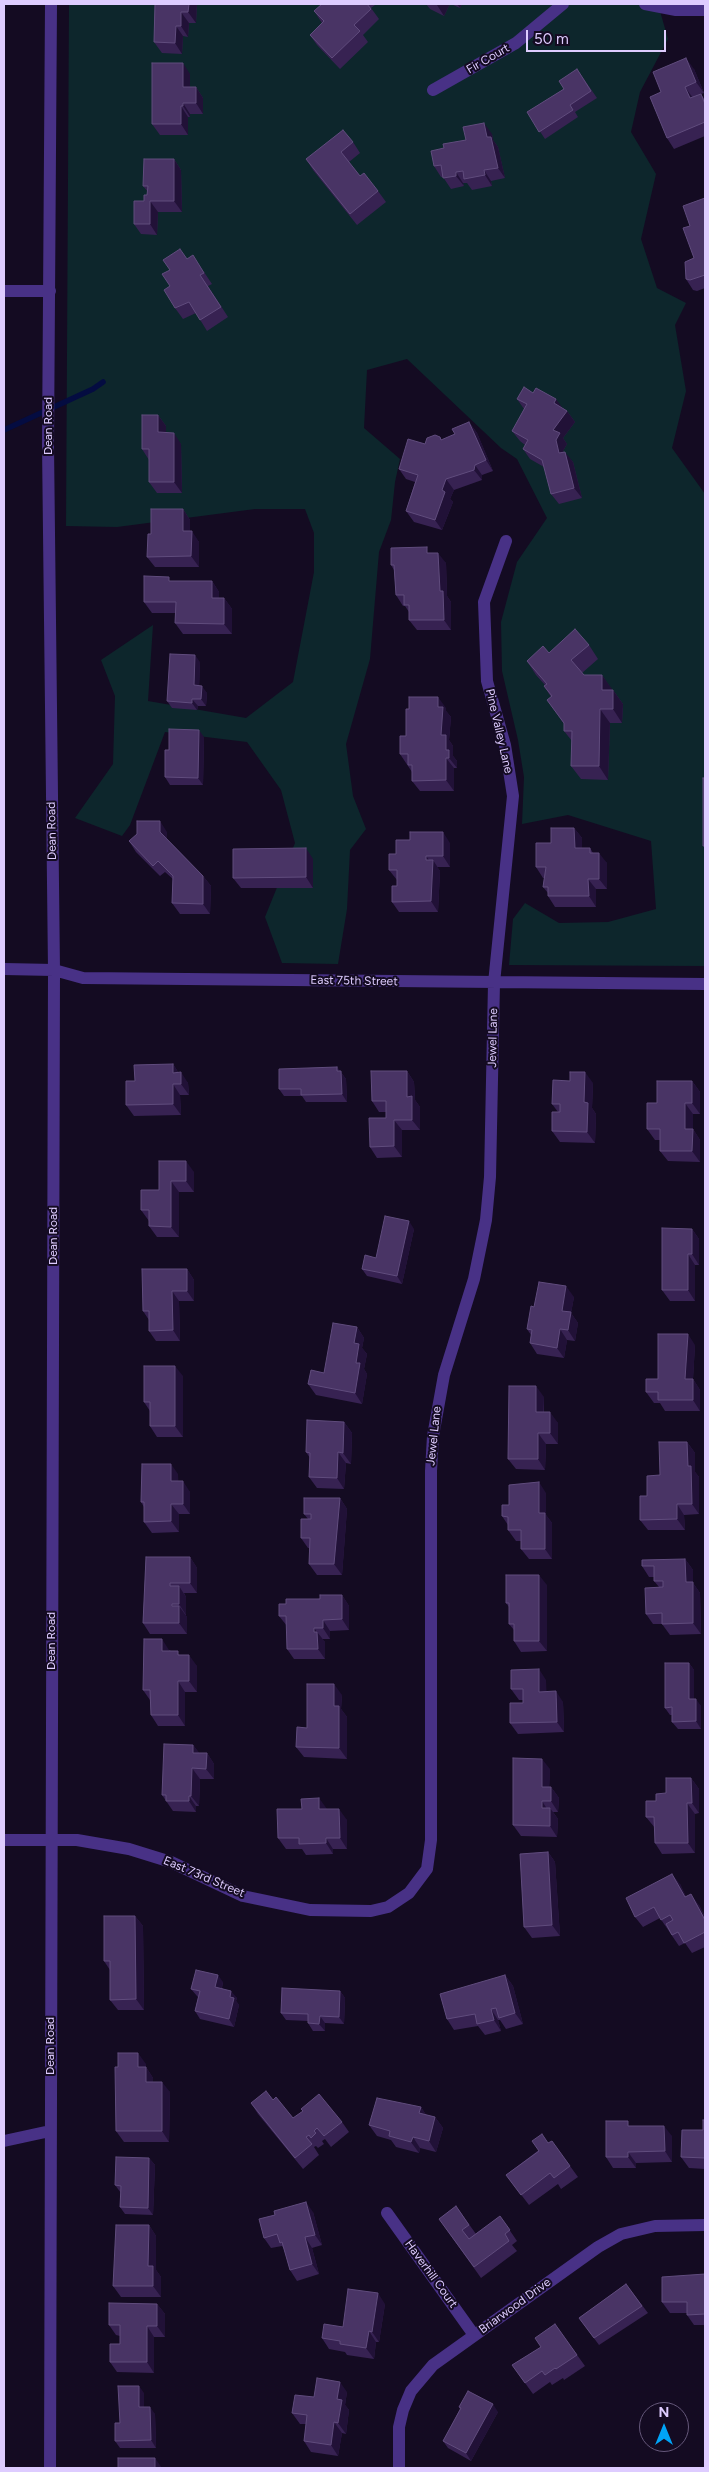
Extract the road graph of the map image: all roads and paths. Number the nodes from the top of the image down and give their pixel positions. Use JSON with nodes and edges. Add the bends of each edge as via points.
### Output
{"nodes":[{"id":1,"x":51,"y":4,"type":"edge"},
{"id":2,"x":563,"y":4,"type":"edge"},
{"id":3,"x":645,"y":4,"type":"edge"},
{"id":4,"x":705,"y":10,"type":"edge"},
{"id":5,"x":433,"y":90,"type":"dead end"},
{"id":6,"x":4,"y":291,"type":"edge"},
{"id":7,"x":50,"y":291,"type":"junction"},
{"id":8,"x":506,"y":541,"type":"dead end"},
{"id":9,"x":4,"y":969,"type":"edge"},
{"id":10,"x":54,"y":970,"type":"junction"},
{"id":11,"x":494,"y":983,"type":"junction"},
{"id":12,"x":705,"y":984,"type":"edge"},
{"id":13,"x":4,"y":1840,"type":"edge"},
{"id":14,"x":50,"y":1840,"type":"junction"},
{"id":15,"x":412,"y":1890,"type":"joint"},
{"id":16,"x":50,"y":2131,"type":"junction"},
{"id":17,"x":4,"y":2141,"type":"edge"},
{"id":18,"x":387,"y":2213,"type":"dead end"},
{"id":19,"x":705,"y":2225,"type":"edge"},
{"id":20,"x":474,"y":2335,"type":"junction"},
{"id":21,"x":50,"y":2468,"type":"edge"},
{"id":22,"x":399,"y":2468,"type":"edge"}],
"edges":[{"from":1,"to":7,"type":"street","name":"Dean Road"},
{"from":2,"to":5,"type":"street","name":"Fir Court","via":[[516,43]]},
{"from":3,"to":4,"type":"street","via":[[676,10]]},
{"from":6,"to":7,"type":"street"},
{"from":7,"to":10,"type":"street","name":"Dean Road","via":[[48,445]]},
{"from":8,"to":11,"type":"street","name":"Pine Valley Lane","via":[[484,602],[487,681],[505,746],[513,796]]},
{"from":9,"to":10,"type":"street","name":"East 75th Street"},
{"from":10,"to":11,"type":"street","name":"East 75th Street","via":[[83,978]]},
{"from":10,"to":14,"type":"street","name":"Dean Road"},
{"from":11,"to":12,"type":"street","name":"East 75th Street"},
{"from":11,"to":15,"type":"street","name":"Jewel Lane","via":[[490,1177],[486,1220],[474,1279],[444,1374],[433,1436],[431,1840],[426,1869]]},
{"from":13,"to":14,"type":"street","name":"East 73rd Street"},
{"from":14,"to":15,"type":"street","name":"East 73rd Street","via":[[103,1844],[146,1854],[171,1862],[243,1896],[310,1910],[379,1910],[399,1902]]},
{"from":14,"to":16,"type":"street","name":"Dean Road"},
{"from":16,"to":17,"type":"street"},
{"from":16,"to":21,"type":"street","name":"Dean Road"},
{"from":18,"to":20,"type":"street","name":"Haverhill Court"},
{"from":19,"to":20,"type":"street","name":"Briarwood Drive","via":[[655,2226],[621,2234],[598,2246]]},
{"from":20,"to":22,"type":"street","name":"Briarwood Drive","via":[[430,2367],[411,2391],[399,2427]]}]}
